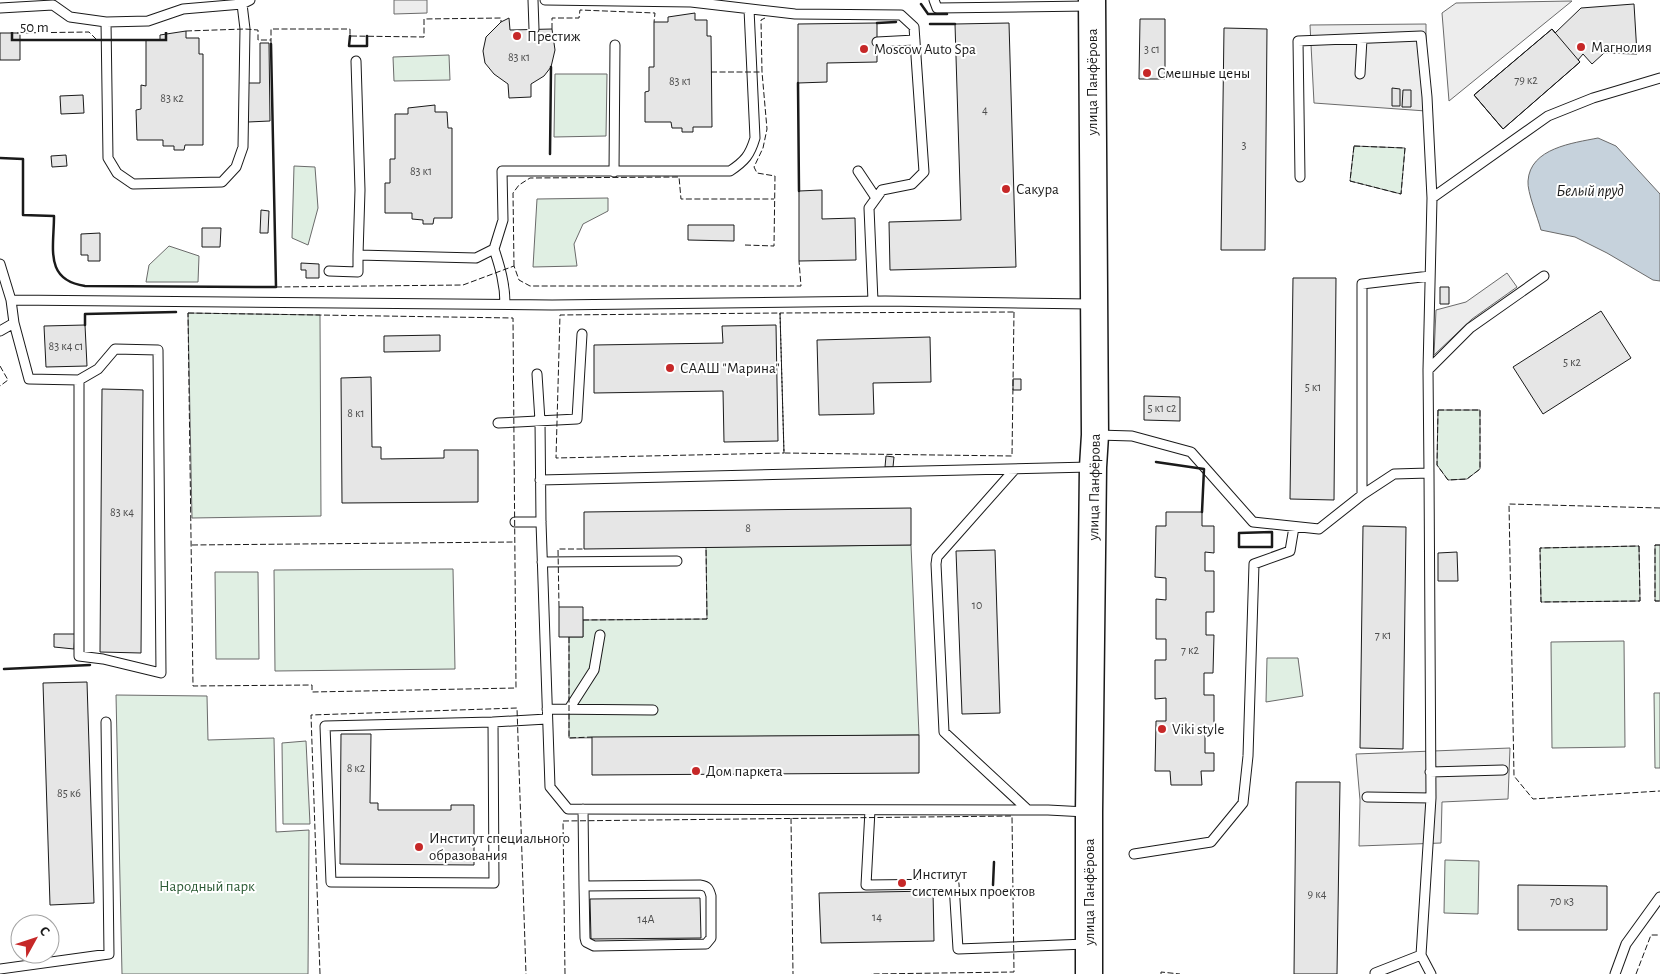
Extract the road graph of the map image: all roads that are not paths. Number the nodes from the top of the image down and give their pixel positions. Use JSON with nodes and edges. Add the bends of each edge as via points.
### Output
{"nodes":[{"id":1,"x":533,"y":0,"type":"edge"},
{"id":2,"x":544,"y":0,"type":"edge"},
{"id":3,"x":934,"y":0,"type":"edge"},
{"id":4,"x":53,"y":2,"type":"edge"},
{"id":5,"x":246,"y":2,"type":"edge"},
{"id":6,"x":1092,"y":3,"type":"edge"},
{"id":7,"x":0,"y":8,"type":"edge"},
{"id":8,"x":749,"y":9,"type":"junction"},
{"id":9,"x":106,"y":22,"type":"junction"},
{"id":10,"x":534,"y":29,"type":"dead end"},
{"id":11,"x":1362,"y":39,"type":"junction"},
{"id":12,"x":915,"y":40,"type":"junction"},
{"id":13,"x":877,"y":42,"type":"dead end"},
{"id":14,"x":615,"y":45,"type":"dead end"},
{"id":15,"x":356,"y":61,"type":"dead end"},
{"id":16,"x":1360,"y":74,"type":"dead end"},
{"id":17,"x":1660,"y":78,"type":"edge"},
{"id":18,"x":858,"y":171,"type":"dead end"},
{"id":19,"x":614,"y":172,"type":"junction"},
{"id":20,"x":1300,"y":176,"type":"dead end"},
{"id":21,"x":876,"y":198,"type":"junction"},
{"id":22,"x":1432,"y":198,"type":"junction"},
{"id":23,"x":494,"y":249,"type":"junction"},
{"id":24,"x":358,"y":255,"type":"junction"},
{"id":25,"x":0,"y":264,"type":"edge"},
{"id":26,"x":330,"y":271,"type":"dead end"},
{"id":27,"x":1430,"y":276,"type":"junction"},
{"id":28,"x":1544,"y":276,"type":"dead end"},
{"id":29,"x":11,"y":300,"type":"junction"},
{"id":30,"x":873,"y":301,"type":"junction"},
{"id":31,"x":505,"y":304,"type":"junction"},
{"id":32,"x":1094,"y":304,"type":"junction"},
{"id":33,"x":14,"y":323,"type":"junction"},
{"id":34,"x":0,"y":331,"type":"edge"},
{"id":35,"x":582,"y":334,"type":"dead end"},
{"id":36,"x":1428,"y":370,"type":"junction"},
{"id":37,"x":537,"y":374,"type":"dead end"},
{"id":38,"x":79,"y":380,"type":"junction"},
{"id":39,"x":540,"y":421,"type":"junction"},
{"id":40,"x":498,"y":423,"type":"dead end"},
{"id":41,"x":1095,"y":435,"type":"junction"},
{"id":42,"x":1093,"y":467,"type":"junction"},
{"id":43,"x":1015,"y":469,"type":"junction"},
{"id":44,"x":1429,"y":472,"type":"junction"},
{"id":45,"x":540,"y":480,"type":"junction"},
{"id":46,"x":1362,"y":494,"type":"junction"},
{"id":47,"x":515,"y":522,"type":"dead end"},
{"id":48,"x":540,"y":522,"type":"junction"},
{"id":49,"x":1294,"y":527,"type":"junction"},
{"id":50,"x":676,"y":561,"type":"dead end"},
{"id":51,"x":542,"y":562,"type":"junction"},
{"id":52,"x":600,"y":635,"type":"dead end"},
{"id":53,"x":547,"y":709,"type":"junction"},
{"id":54,"x":569,"y":709,"type":"junction"},
{"id":55,"x":654,"y":710,"type":"dead end"},
{"id":56,"x":547,"y":718,"type":"junction"},
{"id":57,"x":106,"y":722,"type":"dead end"},
{"id":58,"x":494,"y":722,"type":"junction"},
{"id":59,"x":1503,"y":770,"type":"dead end"},
{"id":60,"x":1430,"y":772,"type":"junction"},
{"id":61,"x":1367,"y":797,"type":"dead end"},
{"id":62,"x":1430,"y":798,"type":"junction"},
{"id":63,"x":583,"y":809,"type":"junction"},
{"id":64,"x":870,"y":810,"type":"junction"},
{"id":65,"x":1028,"y":810,"type":"junction"},
{"id":66,"x":1089,"y":812,"type":"junction"},
{"id":67,"x":1134,"y":854,"type":"dead end"},
{"id":68,"x":584,"y":886,"type":"junction"},
{"id":69,"x":1658,"y":902,"type":"edge"},
{"id":70,"x":1089,"y":943,"type":"junction"},
{"id":71,"x":1420,"y":955,"type":"junction"},
{"id":72,"x":0,"y":969,"type":"edge"},
{"id":73,"x":1089,"y":974,"type":"edge"},
{"id":74,"x":1375,"y":974,"type":"edge"},
{"id":75,"x":1431,"y":974,"type":"edge"},
{"id":76,"x":1615,"y":974,"type":"edge"}],
"edges":[{"from":1,"to":10,"type":"lane"},
{"from":2,"to":8,"type":"lane","via":[[691,2]]},
{"from":3,"to":6,"type":"lane","via":[[937,8]]},
{"from":4,"to":7,"type":"lane"},
{"from":4,"to":9,"type":"lane","via":[[70,17]]},
{"from":5,"to":9,"type":"lane","via":[[183,9],[148,21]]},
{"from":5,"to":9,"type":"lane","via":[[243,147],[236,167],[222,182],[133,184],[117,173],[108,158]]},
{"from":6,"to":32,"type":"street","name":"улица Панфёрова"},
{"from":8,"to":12,"type":"lane","via":[[795,14],[901,14],[914,27]]},
{"from":8,"to":19,"type":"lane","via":[[755,138],[743,162],[730,171]]},
{"from":11,"to":16,"type":"lane"},
{"from":11,"to":20,"type":"lane","via":[[1298,41]]},
{"from":11,"to":22,"type":"lane","via":[[1421,36]]},
{"from":12,"to":13,"type":"lane"},
{"from":12,"to":21,"type":"lane","via":[[924,172],[912,184],[882,190]]},
{"from":14,"to":19,"type":"lane"},
{"from":15,"to":24,"type":"lane","via":[[360,190]]},
{"from":17,"to":22,"type":"lane","via":[[1593,98],[1548,116]]},
{"from":18,"to":21,"type":"lane"},
{"from":19,"to":23,"type":"lane","via":[[502,171],[503,220]]},
{"from":21,"to":30,"type":"lane","via":[[869,208]]},
{"from":22,"to":27,"type":"lane"},
{"from":23,"to":24,"type":"lane","via":[[476,258]]},
{"from":23,"to":31,"type":"lane","via":[[505,290]]},
{"from":24,"to":26,"type":"lane","via":[[358,272]]},
{"from":25,"to":29,"type":"lane"},
{"from":27,"to":36,"type":"lane"},
{"from":27,"to":46,"type":"lane","via":[[1362,284]]},
{"from":28,"to":36,"type":"lane","via":[[1470,328]]},
{"from":29,"to":31,"type":"lane"},
{"from":29,"to":33,"type":"lane"},
{"from":30,"to":31,"type":"lane"},
{"from":30,"to":32,"type":"lane"},
{"from":32,"to":41,"type":"street","name":"улица Панфёрова"},
{"from":33,"to":34,"type":"lane"},
{"from":33,"to":38,"type":"lane","via":[[29,379]]},
{"from":35,"to":39,"type":"lane","via":[[576,419]]},
{"from":36,"to":44,"type":"lane"},
{"from":37,"to":39,"type":"lane"},
{"from":38,"to":38,"type":"lane","via":[[98,369],[115,349],[158,350],[161,673],[79,656]]},
{"from":39,"to":40,"type":"lane"},
{"from":39,"to":45,"type":"lane"},
{"from":41,"to":42,"type":"street","name":"улица Панфёрова"},
{"from":41,"to":49,"type":"lane","via":[[1132,436],[1191,452],[1253,522]]},
{"from":42,"to":43,"type":"lane"},
{"from":42,"to":66,"type":"street","name":"улица Панфёрова"},
{"from":43,"to":45,"type":"lane"},
{"from":43,"to":65,"type":"lane","via":[[937,557],[936,564],[944,732]]},
{"from":44,"to":46,"type":"lane","via":[[1394,474]]},
{"from":44,"to":60,"type":"lane"},
{"from":45,"to":48,"type":"lane"},
{"from":46,"to":49,"type":"lane","via":[[1320,530]]},
{"from":47,"to":48,"type":"lane"},
{"from":48,"to":51,"type":"lane"},
{"from":49,"to":67,"type":"lane","via":[[1290,551],[1254,564],[1248,756],[1243,804],[1211,842]]},
{"from":50,"to":51,"type":"lane"},
{"from":51,"to":53,"type":"lane"},
{"from":52,"to":54,"type":"lane","via":[[594,670]]},
{"from":53,"to":54,"type":"lane"},
{"from":53,"to":56,"type":"lane"},
{"from":54,"to":55,"type":"lane"},
{"from":56,"to":58,"type":"lane"},
{"from":56,"to":63,"type":"lane","via":[[550,787],[568,809]]},
{"from":57,"to":72,"type":"lane","via":[[109,954]]},
{"from":58,"to":58,"type":"lane","via":[[494,883],[331,882],[324,726]]},
{"from":59,"to":60,"type":"lane"},
{"from":60,"to":62,"type":"lane"},
{"from":61,"to":62,"type":"lane"},
{"from":62,"to":71,"type":"lane"},
{"from":63,"to":64,"type":"lane"},
{"from":63,"to":68,"type":"lane"},
{"from":64,"to":65,"type":"lane"},
{"from":64,"to":70,"type":"lane","via":[[866,885],[954,884],[958,949]]},
{"from":65,"to":66,"type":"lane"},
{"from":66,"to":70,"type":"street","name":"улица Панфёрова"},
{"from":68,"to":68,"type":"lane","via":[[706,886],[710,896],[711,938],[702,945],[590,945],[585,938]]},
{"from":69,"to":76,"type":"lane","via":[[1626,944]]},
{"from":70,"to":73,"type":"street","name":"улица Панфёрова"},
{"from":71,"to":74,"type":"lane"},
{"from":71,"to":75,"type":"lane"}]}
